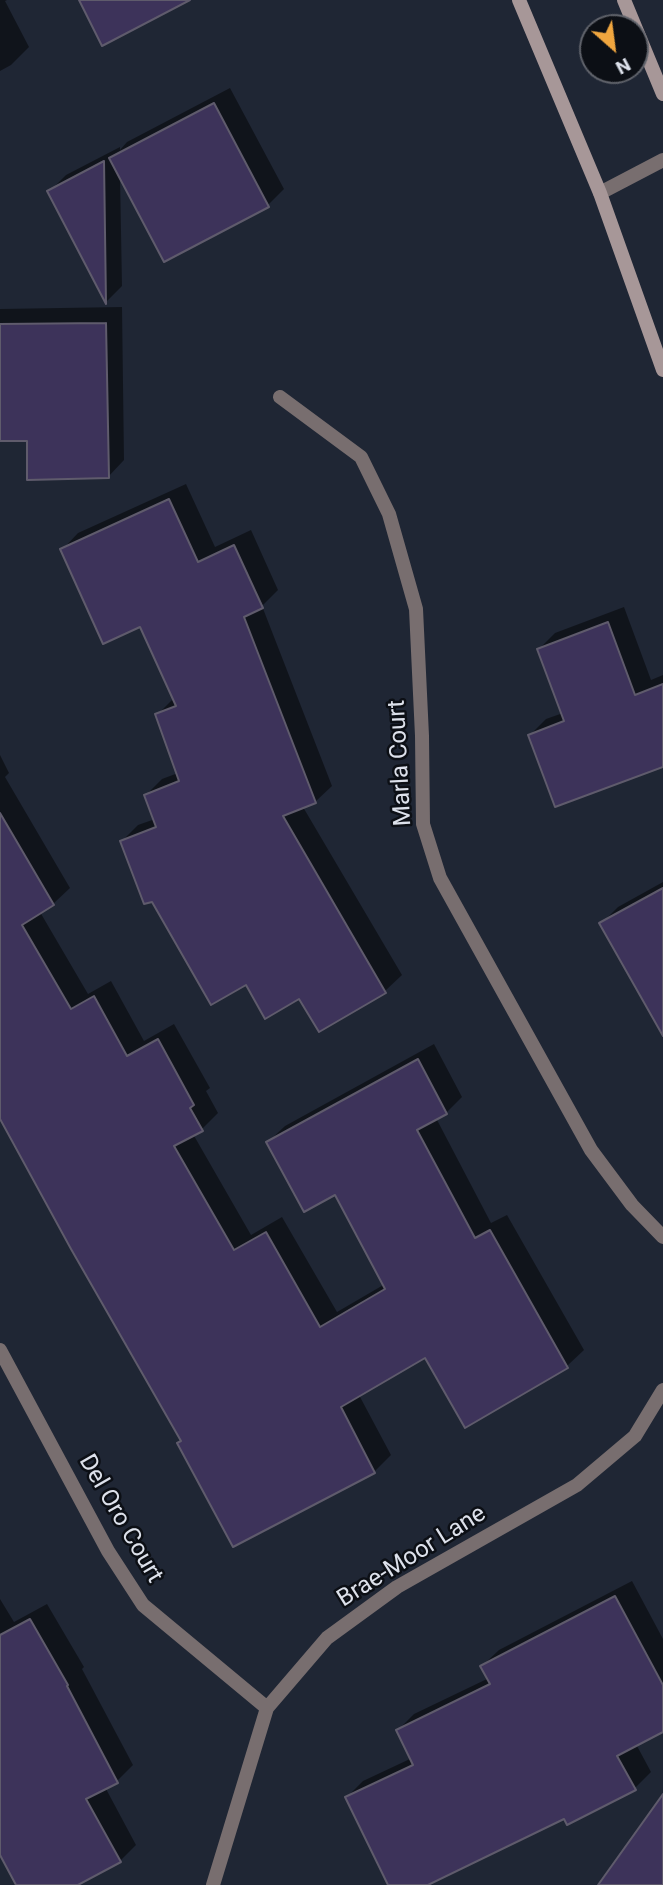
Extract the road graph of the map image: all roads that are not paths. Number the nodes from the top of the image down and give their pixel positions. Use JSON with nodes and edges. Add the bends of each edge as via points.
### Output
{"nodes":[{"id":1,"x":519,"y":0,"type":"edge"},
{"id":2,"x":624,"y":0,"type":"edge"},
{"id":3,"x":663,"y":94,"type":"edge"},
{"id":4,"x":663,"y":160,"type":"edge"},
{"id":5,"x":600,"y":193,"type":"junction"},
{"id":6,"x":663,"y":370,"type":"edge"},
{"id":7,"x":280,"y":397,"type":"dead end"},
{"id":8,"x":663,"y":1237,"type":"edge"},
{"id":9,"x":0,"y":1350,"type":"edge"},
{"id":10,"x":663,"y":1390,"type":"edge"},
{"id":11,"x":267,"y":1708,"type":"junction"},
{"id":12,"x":212,"y":1885,"type":"edge"}],
"edges":[{"from":1,"to":5,"type":"main road"},
{"from":2,"to":3,"type":"main road"},
{"from":4,"to":5,"type":"street"},
{"from":5,"to":6,"type":"main road"},
{"from":7,"to":8,"type":"street","name":"Marla Court","via":[[361,457],[389,514],[416,609],[423,824],[440,878],[591,1150]]},
{"from":9,"to":11,"type":"street","name":"Del Oro Court","via":[[108,1551],[144,1605]]},
{"from":10,"to":11,"type":"street","name":"Brae-Moor Lane","via":[[635,1436],[577,1485],[397,1587],[327,1638]]},
{"from":11,"to":12,"type":"street","name":"Brae-Moor Lane"}]}
